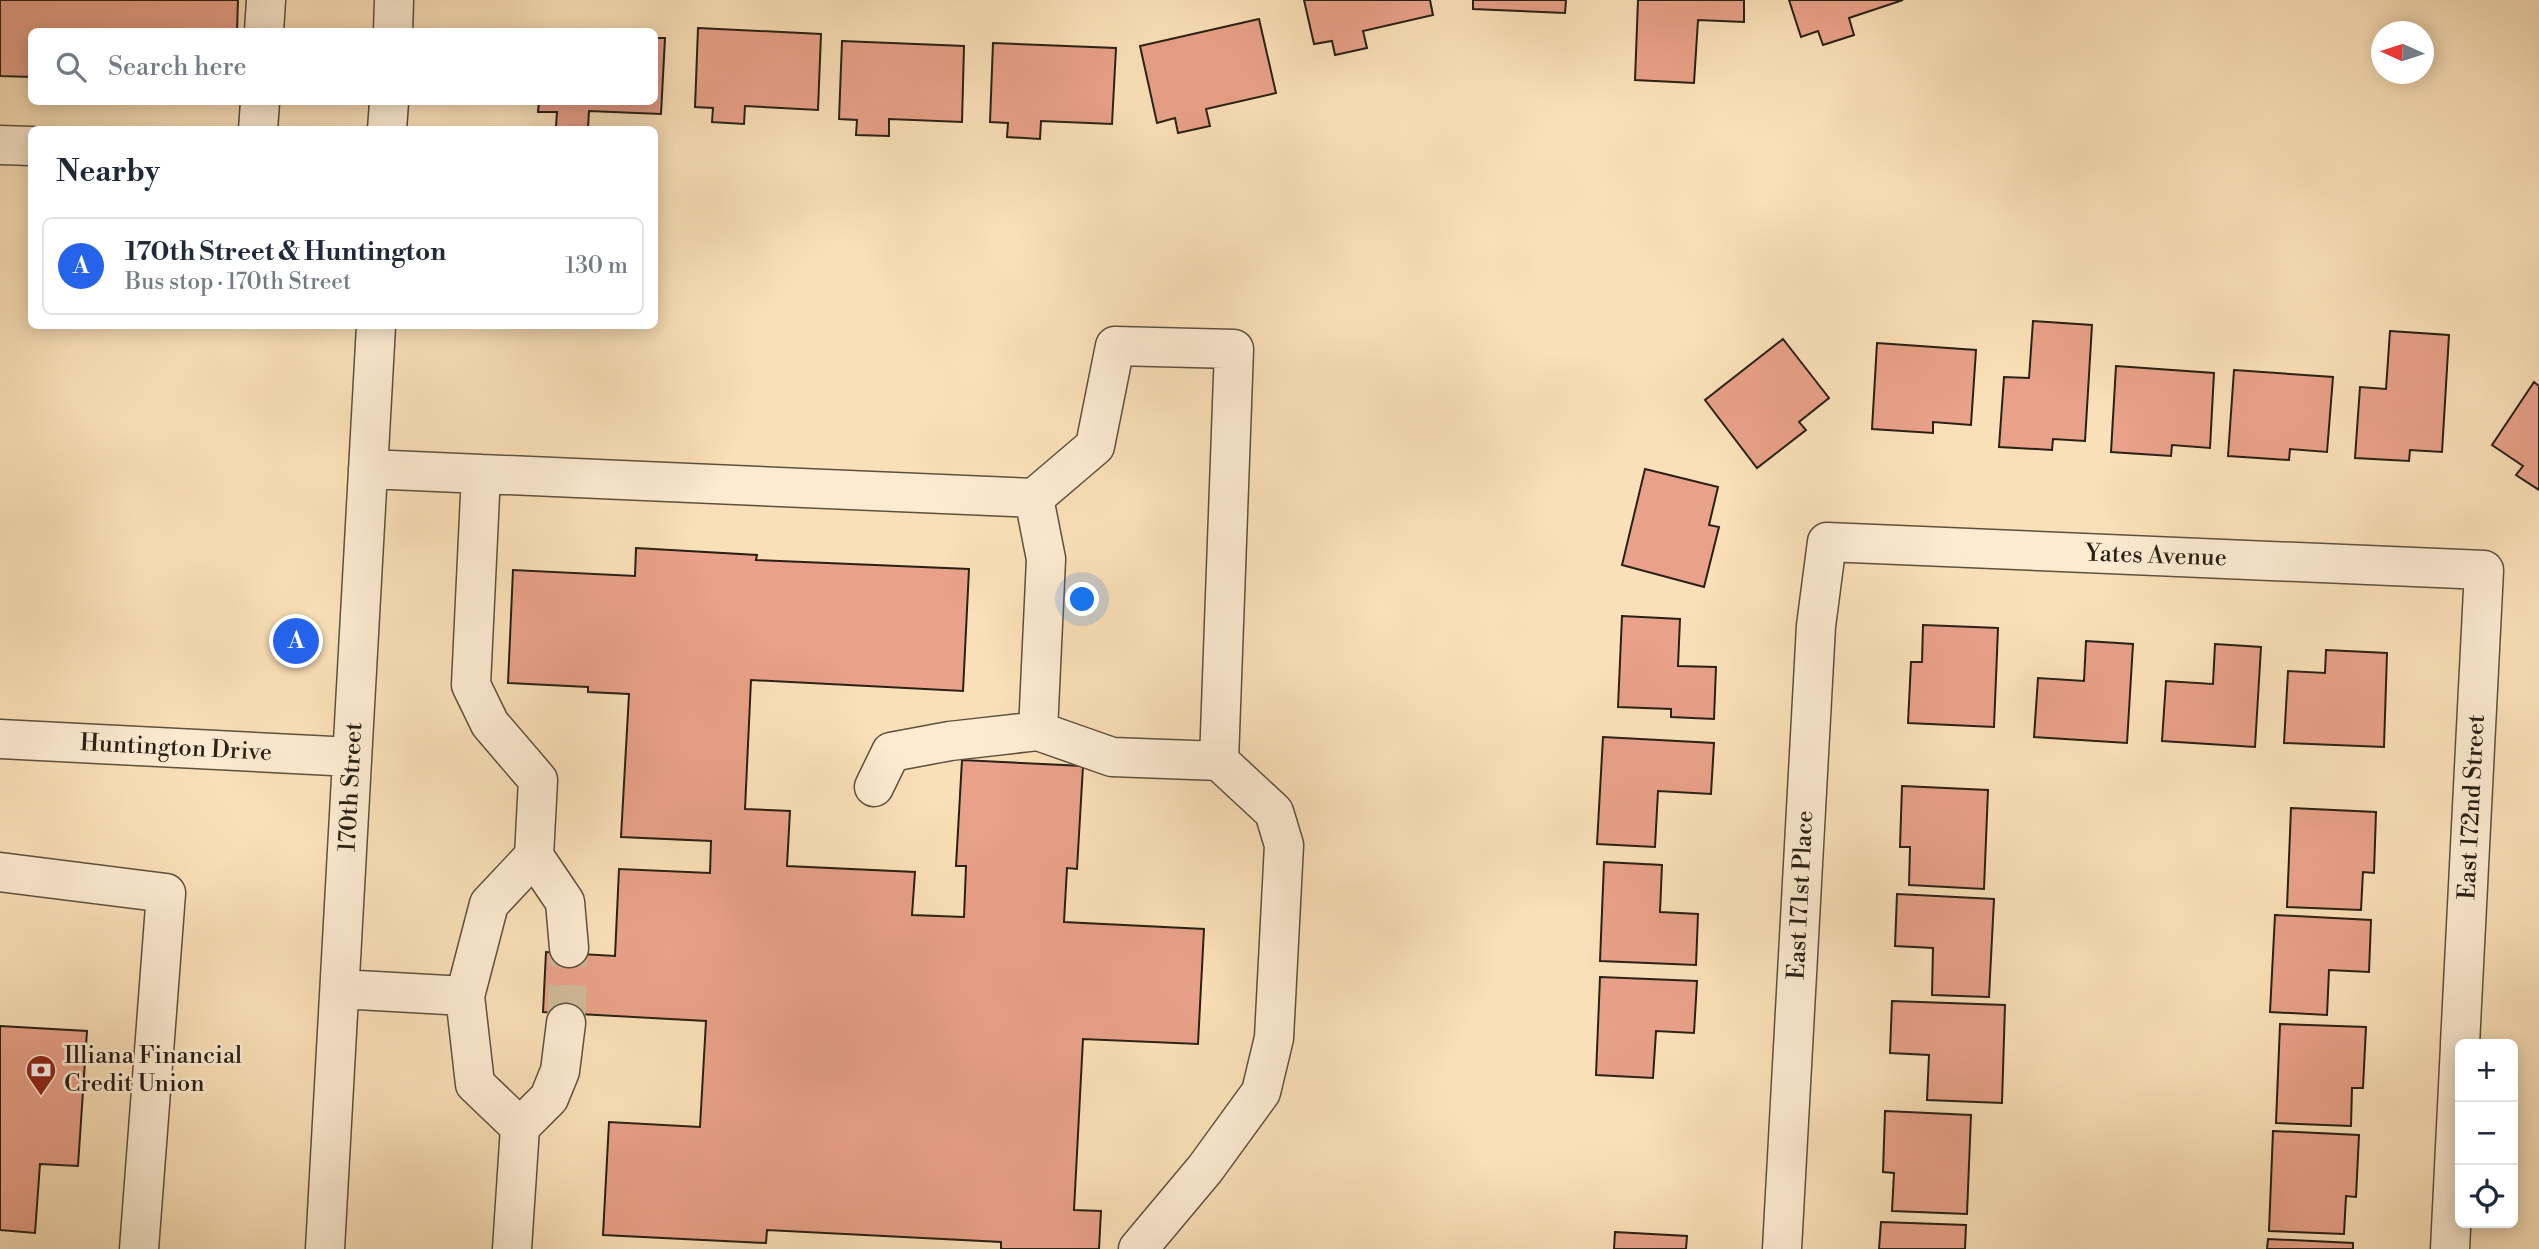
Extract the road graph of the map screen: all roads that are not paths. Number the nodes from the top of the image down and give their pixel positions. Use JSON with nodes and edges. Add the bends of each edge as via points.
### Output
{"nodes":[{"id":1,"x":266,"y":0,"type":"edge"},
{"id":2,"x":394,"y":0,"type":"edge"},
{"id":3,"x":264,"y":28,"type":"edge"},
{"id":4,"x":393,"y":28,"type":"edge"},
{"id":5,"x":260,"y":105,"type":"edge"},
{"id":6,"x":389,"y":105,"type":"edge"},
{"id":7,"x":258,"y":126,"type":"edge"},
{"id":8,"x":387,"y":126,"type":"edge"},
{"id":9,"x":0,"y":145,"type":"edge"},
{"id":10,"x":28,"y":146,"type":"edge"},
{"id":11,"x":376,"y":329,"type":"edge"},
{"id":12,"x":368,"y":469,"type":"junction"},
{"id":13,"x":481,"y":474,"type":"junction"},
{"id":14,"x":1034,"y":498,"type":"junction"},
{"id":15,"x":1827,"y":542,"type":"joint"},
{"id":16,"x":2484,"y":570,"type":"joint"},
{"id":17,"x":1038,"y":731,"type":"junction"},
{"id":18,"x":0,"y":739,"type":"edge"},
{"id":19,"x":352,"y":757,"type":"junction"},
{"id":20,"x":1219,"y":761,"type":"junction"},
{"id":21,"x":874,"y":787,"type":"dead end"},
{"id":22,"x":534,"y":856,"type":"junction"},
{"id":23,"x":0,"y":872,"type":"edge"},
{"id":24,"x":569,"y":948,"type":"tunnel mouth"},
{"id":25,"x":340,"y":989,"type":"junction"},
{"id":26,"x":465,"y":996,"type":"junction"},
{"id":27,"x":566,"y":1023,"type":"tunnel mouth"},
{"id":28,"x":2460,"y":1039,"type":"edge"},
{"id":29,"x":2457,"y":1102,"type":"edge"},
{"id":30,"x":520,"y":1128,"type":"junction"},
{"id":31,"x":139,"y":1249,"type":"edge"},
{"id":32,"x":325,"y":1249,"type":"edge"},
{"id":33,"x":520,"y":1249,"type":"edge"},
{"id":34,"x":1138,"y":1249,"type":"edge"},
{"id":35,"x":1782,"y":1249,"type":"edge"},
{"id":36,"x":2450,"y":1249,"type":"edge"}],
"edges":[{"from":1,"to":3,"type":"street"},
{"from":2,"to":4,"type":"street"},
{"from":5,"to":7,"type":"street"},
{"from":6,"to":8,"type":"street"},
{"from":9,"to":10,"type":"street"},
{"from":11,"to":12,"type":"street","name":"170th Street"},
{"from":12,"to":13,"type":"street"},
{"from":12,"to":19,"type":"street","name":"170th Street"},
{"from":13,"to":14,"type":"street"},
{"from":13,"to":22,"type":"street","via":[[471,685],[491,724],[538,780]]},
{"from":14,"to":17,"type":"street","via":[[1046,559]]},
{"from":14,"to":20,"type":"street","via":[[1095,446],[1115,346],[1234,349]]},
{"from":15,"to":16,"type":"street","name":"Yates Avenue"},
{"from":15,"to":35,"type":"street","name":"East 171st Place","via":[[1816,626]]},
{"from":16,"to":28,"type":"street","name":"East 172nd Street"},
{"from":17,"to":20,"type":"street","via":[[1112,757]]},
{"from":17,"to":21,"type":"street","via":[[891,752]]},
{"from":18,"to":19,"type":"street","name":"Huntington Drive"},
{"from":19,"to":25,"type":"street","name":"170th Street"},
{"from":20,"to":34,"type":"street","via":[[1274,812],[1284,845],[1275,1038],[1261,1092]]},
{"from":22,"to":24,"type":"street","via":[[565,902]]},
{"from":22,"to":26,"type":"street","via":[[489,904]]},
{"from":23,"to":31,"type":"street","via":[[166,893]]},
{"from":25,"to":26,"type":"street"},
{"from":25,"to":32,"type":"street","name":"170th Street"},
{"from":26,"to":30,"type":"street","via":[[475,1084]]},
{"from":27,"to":30,"type":"street","via":[[560,1071],[548,1098]]},
{"from":29,"to":36,"type":"street","name":"East 172nd Street"},
{"from":30,"to":33,"type":"street"}]}
